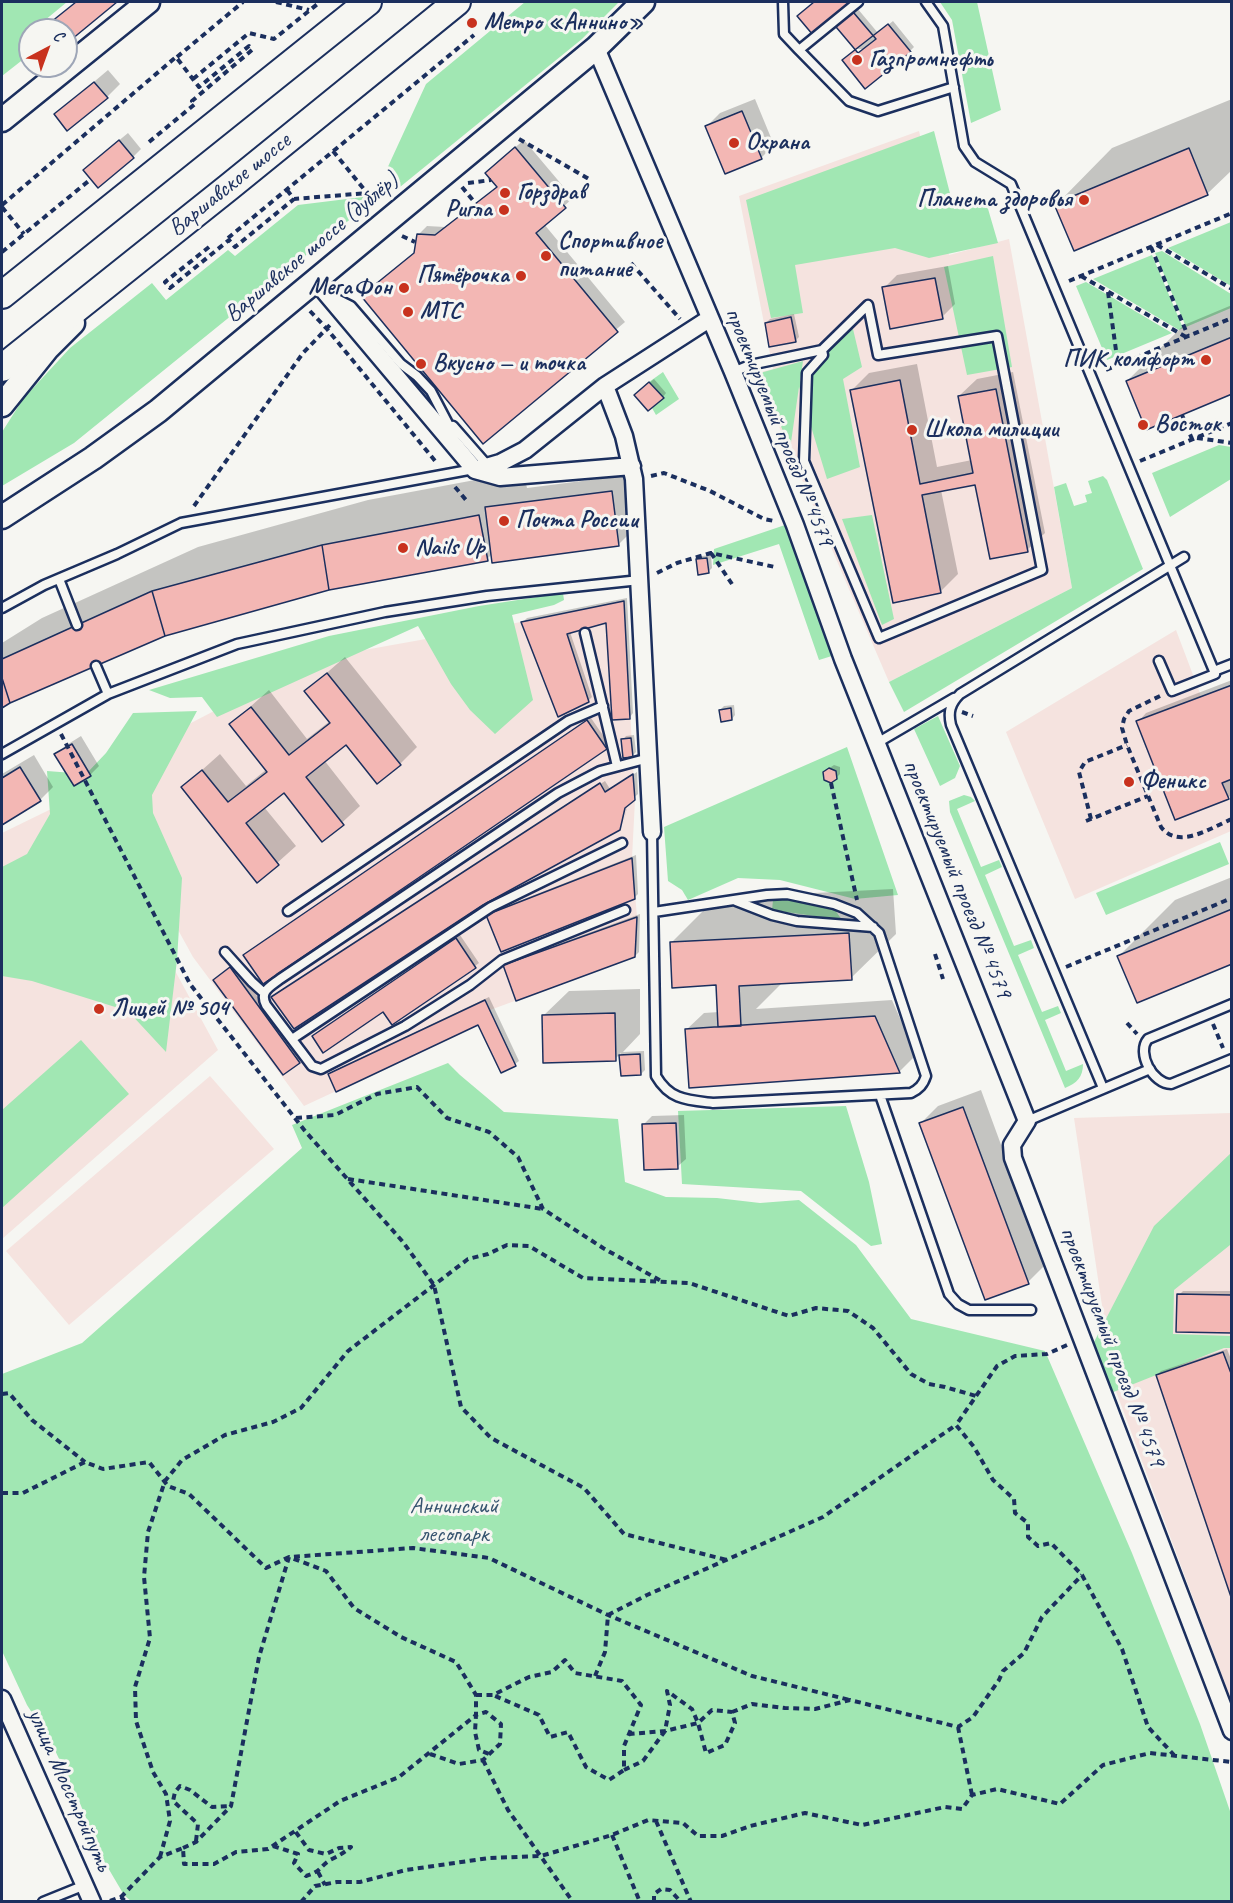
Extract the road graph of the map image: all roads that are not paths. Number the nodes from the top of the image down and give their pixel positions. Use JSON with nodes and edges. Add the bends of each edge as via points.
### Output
{"nodes":[{"id":1,"x":148,"y":2,"type":"edge"},
{"id":2,"x":368,"y":2,"type":"edge"},
{"id":3,"x":457,"y":2,"type":"edge"},
{"id":4,"x":643,"y":2,"type":"edge"},
{"id":5,"x":783,"y":2,"type":"edge"},
{"id":6,"x":858,"y":2,"type":"edge"},
{"id":7,"x":926,"y":2,"type":"edge"},
{"id":8,"x":596,"y":48,"type":"junction"},
{"id":9,"x":799,"y":50,"type":"junction"},
{"id":10,"x":954,"y":87,"type":"junction"},
{"id":11,"x":2,"y":120,"type":"edge"},
{"id":12,"x":132,"y":264,"type":"junction"},
{"id":13,"x":322,"y":287,"type":"junction"},
{"id":14,"x":2,"y":296,"type":"edge"},
{"id":15,"x":710,"y":320,"type":"junction"},
{"id":16,"x":822,"y":350,"type":"junction"},
{"id":17,"x":2,"y":368,"type":"edge"},
{"id":18,"x":733,"y":372,"type":"junction"},
{"id":19,"x":605,"y":386,"type":"junction"},
{"id":20,"x":2,"y":405,"type":"edge"},
{"id":21,"x":444,"y":417,"type":"junction"},
{"id":22,"x":488,"y":471,"type":"junction"},
{"id":23,"x":633,"y":472,"type":"junction"},
{"id":24,"x":2,"y":517,"type":"edge"},
{"id":25,"x":1184,"y":557,"type":"dead end"},
{"id":26,"x":1170,"y":566,"type":"junction"},
{"id":27,"x":59,"y":579,"type":"junction"},
{"id":28,"x":640,"y":580,"type":"junction"},
{"id":29,"x":2,"y":608,"type":"edge"},
{"id":30,"x":77,"y":625,"type":"dead end"},
{"id":31,"x":585,"y":633,"type":"dead end"},
{"id":32,"x":1159,"y":661,"type":"dead end"},
{"id":33,"x":1232,"y":664,"type":"edge"},
{"id":34,"x":96,"y":666,"type":"dead end"},
{"id":35,"x":1214,"y":671,"type":"junction"},
{"id":36,"x":108,"y":694,"type":"junction"},
{"id":37,"x":960,"y":694,"type":"junction"},
{"id":38,"x":603,"y":706,"type":"junction"},
{"id":39,"x":877,"y":743,"type":"junction"},
{"id":40,"x":2,"y":754,"type":"edge"},
{"id":41,"x":649,"y":758,"type":"junction"},
{"id":42,"x":616,"y":766,"type":"junction"},
{"id":43,"x":652,"y":831,"type":"joint"},
{"id":44,"x":622,"y":843,"type":"dead end"},
{"id":45,"x":734,"y":901,"type":"junction"},
{"id":46,"x":625,"y":910,"type":"dead end"},
{"id":47,"x":288,"y":911,"type":"dead end"},
{"id":48,"x":654,"y":912,"type":"junction"},
{"id":49,"x":873,"y":927,"type":"junction"},
{"id":50,"x":225,"y":952,"type":"dead end"},
{"id":51,"x":264,"y":992,"type":"junction"},
{"id":52,"x":1232,"y":1004,"type":"edge"},
{"id":53,"x":292,"y":1039,"type":"junction"},
{"id":54,"x":1232,"y":1059,"type":"edge"},
{"id":55,"x":1150,"y":1069,"type":"junction"},
{"id":56,"x":1103,"y":1088,"type":"junction"},
{"id":57,"x":880,"y":1095,"type":"junction"},
{"id":58,"x":1027,"y":1121,"type":"junction"},
{"id":59,"x":1031,"y":1310,"type":"dead end"},
{"id":60,"x":2,"y":1699,"type":"edge"},
{"id":61,"x":1232,"y":1731,"type":"edge"},
{"id":62,"x":85,"y":1885,"type":"junction"},
{"id":63,"x":43,"y":1902,"type":"edge"},
{"id":64,"x":92,"y":1902,"type":"edge"}],
"edges":[{"from":1,"to":11,"type":"main road"},
{"from":2,"to":14,"type":"main road"},
{"from":3,"to":12,"type":"main road","name":"Варшавское шоссе"},
{"from":4,"to":8,"type":"main road","name":"Варшавское шоссе (дублёр)"},
{"from":5,"to":9,"type":"lane","via":[[784,34]]},
{"from":6,"to":9,"type":"lane"},
{"from":7,"to":10,"type":"lane","via":[[943,26]]},
{"from":8,"to":13,"type":"main road","name":"Варшавское шоссе (дублёр)","via":[[388,219]]},
{"from":8,"to":15,"type":"street","name":"проектируемый проезд № 4579"},
{"from":9,"to":10,"type":"lane","via":[[849,101],[878,111]]},
{"from":10,"to":26,"type":"lane","via":[[966,152],[1011,184]]},
{"from":12,"to":17,"type":"main road","name":"Варшавское шоссе"},
{"from":12,"to":20,"type":"main road","via":[[47,349]]},
{"from":13,"to":21,"type":"lane","via":[[351,306],[401,364],[417,376],[431,391]]},
{"from":13,"to":22,"type":"street"},
{"from":13,"to":24,"type":"main road","name":"Варшавское шоссе (дублёр)","via":[[93,458]]},
{"from":15,"to":18,"type":"street","name":"проектируемый проезд № 4579"},
{"from":15,"to":19,"type":"street"},
{"from":16,"to":16,"type":"lane","via":[[868,305],[878,355],[997,336],[1042,570],[879,638],[804,461],[807,373],[823,355]]},
{"from":16,"to":18,"type":"lane"},
{"from":18,"to":39,"type":"street","name":"проектируемый проезд № 4579"},
{"from":19,"to":22,"type":"street","via":[[525,450]]},
{"from":19,"to":23,"type":"street"},
{"from":21,"to":22,"type":"lane"},
{"from":21,"to":22,"type":"lane"},
{"from":22,"to":23,"type":"street"},
{"from":22,"to":27,"type":"lane","via":[[446,475],[181,524]]},
{"from":23,"to":28,"type":"street"},
{"from":25,"to":26,"type":"lane"},
{"from":26,"to":35,"type":"lane"},
{"from":26,"to":37,"type":"lane"},
{"from":27,"to":29,"type":"lane"},
{"from":27,"to":30,"type":"lane"},
{"from":28,"to":36,"type":"lane","via":[[487,596],[385,612],[237,644]]},
{"from":28,"to":41,"type":"street"},
{"from":31,"to":38,"type":"lane"},
{"from":32,"to":35,"type":"lane","via":[[1172,692],[1215,674]]},
{"from":33,"to":35,"type":"lane"},
{"from":34,"to":36,"type":"lane"},
{"from":36,"to":40,"type":"lane"},
{"from":37,"to":39,"type":"lane"},
{"from":37,"to":56,"type":"lane","via":[[950,707],[951,725]]},
{"from":38,"to":42,"type":"lane"},
{"from":38,"to":47,"type":"lane","via":[[568,721]]},
{"from":39,"to":58,"type":"street","name":"проектируемый проезд № 4579"},
{"from":41,"to":42,"type":"lane"},
{"from":41,"to":43,"type":"street"},
{"from":42,"to":51,"type":"lane","via":[[558,793]]},
{"from":43,"to":48,"type":"lane"},
{"from":44,"to":53,"type":"lane","via":[[491,907]]},
{"from":45,"to":48,"type":"lane"},
{"from":45,"to":49,"type":"lane","via":[[797,921]]},
{"from":45,"to":49,"type":"lane","via":[[787,894],[834,904],[861,916]]},
{"from":46,"to":53,"type":"lane","via":[[502,960],[405,1026],[321,1069],[312,1066]]},
{"from":48,"to":57,"type":"lane","via":[[656,1076],[670,1093],[691,1101],[713,1103]]},
{"from":49,"to":57,"type":"lane","via":[[885,949],[926,1076],[919,1089],[911,1093]]},
{"from":50,"to":51,"type":"lane"},
{"from":51,"to":53,"type":"lane","via":[[266,1005]]},
{"from":52,"to":55,"type":"lane","via":[[1148,1039],[1143,1051]]},
{"from":54,"to":55,"type":"lane","via":[[1171,1084],[1157,1080]]},
{"from":55,"to":56,"type":"lane"},
{"from":56,"to":58,"type":"lane"},
{"from":57,"to":59,"type":"lane","via":[[949,1293],[969,1310]]},
{"from":58,"to":61,"type":"street","name":"проектируемый проезд № 4579","via":[[1012,1145],[1013,1158]]},
{"from":60,"to":62,"type":"street","name":"улица Мосстройпуть"},
{"from":62,"to":63,"type":"lane"},
{"from":62,"to":64,"type":"street","name":"улица Мосстройпуть"}]}
